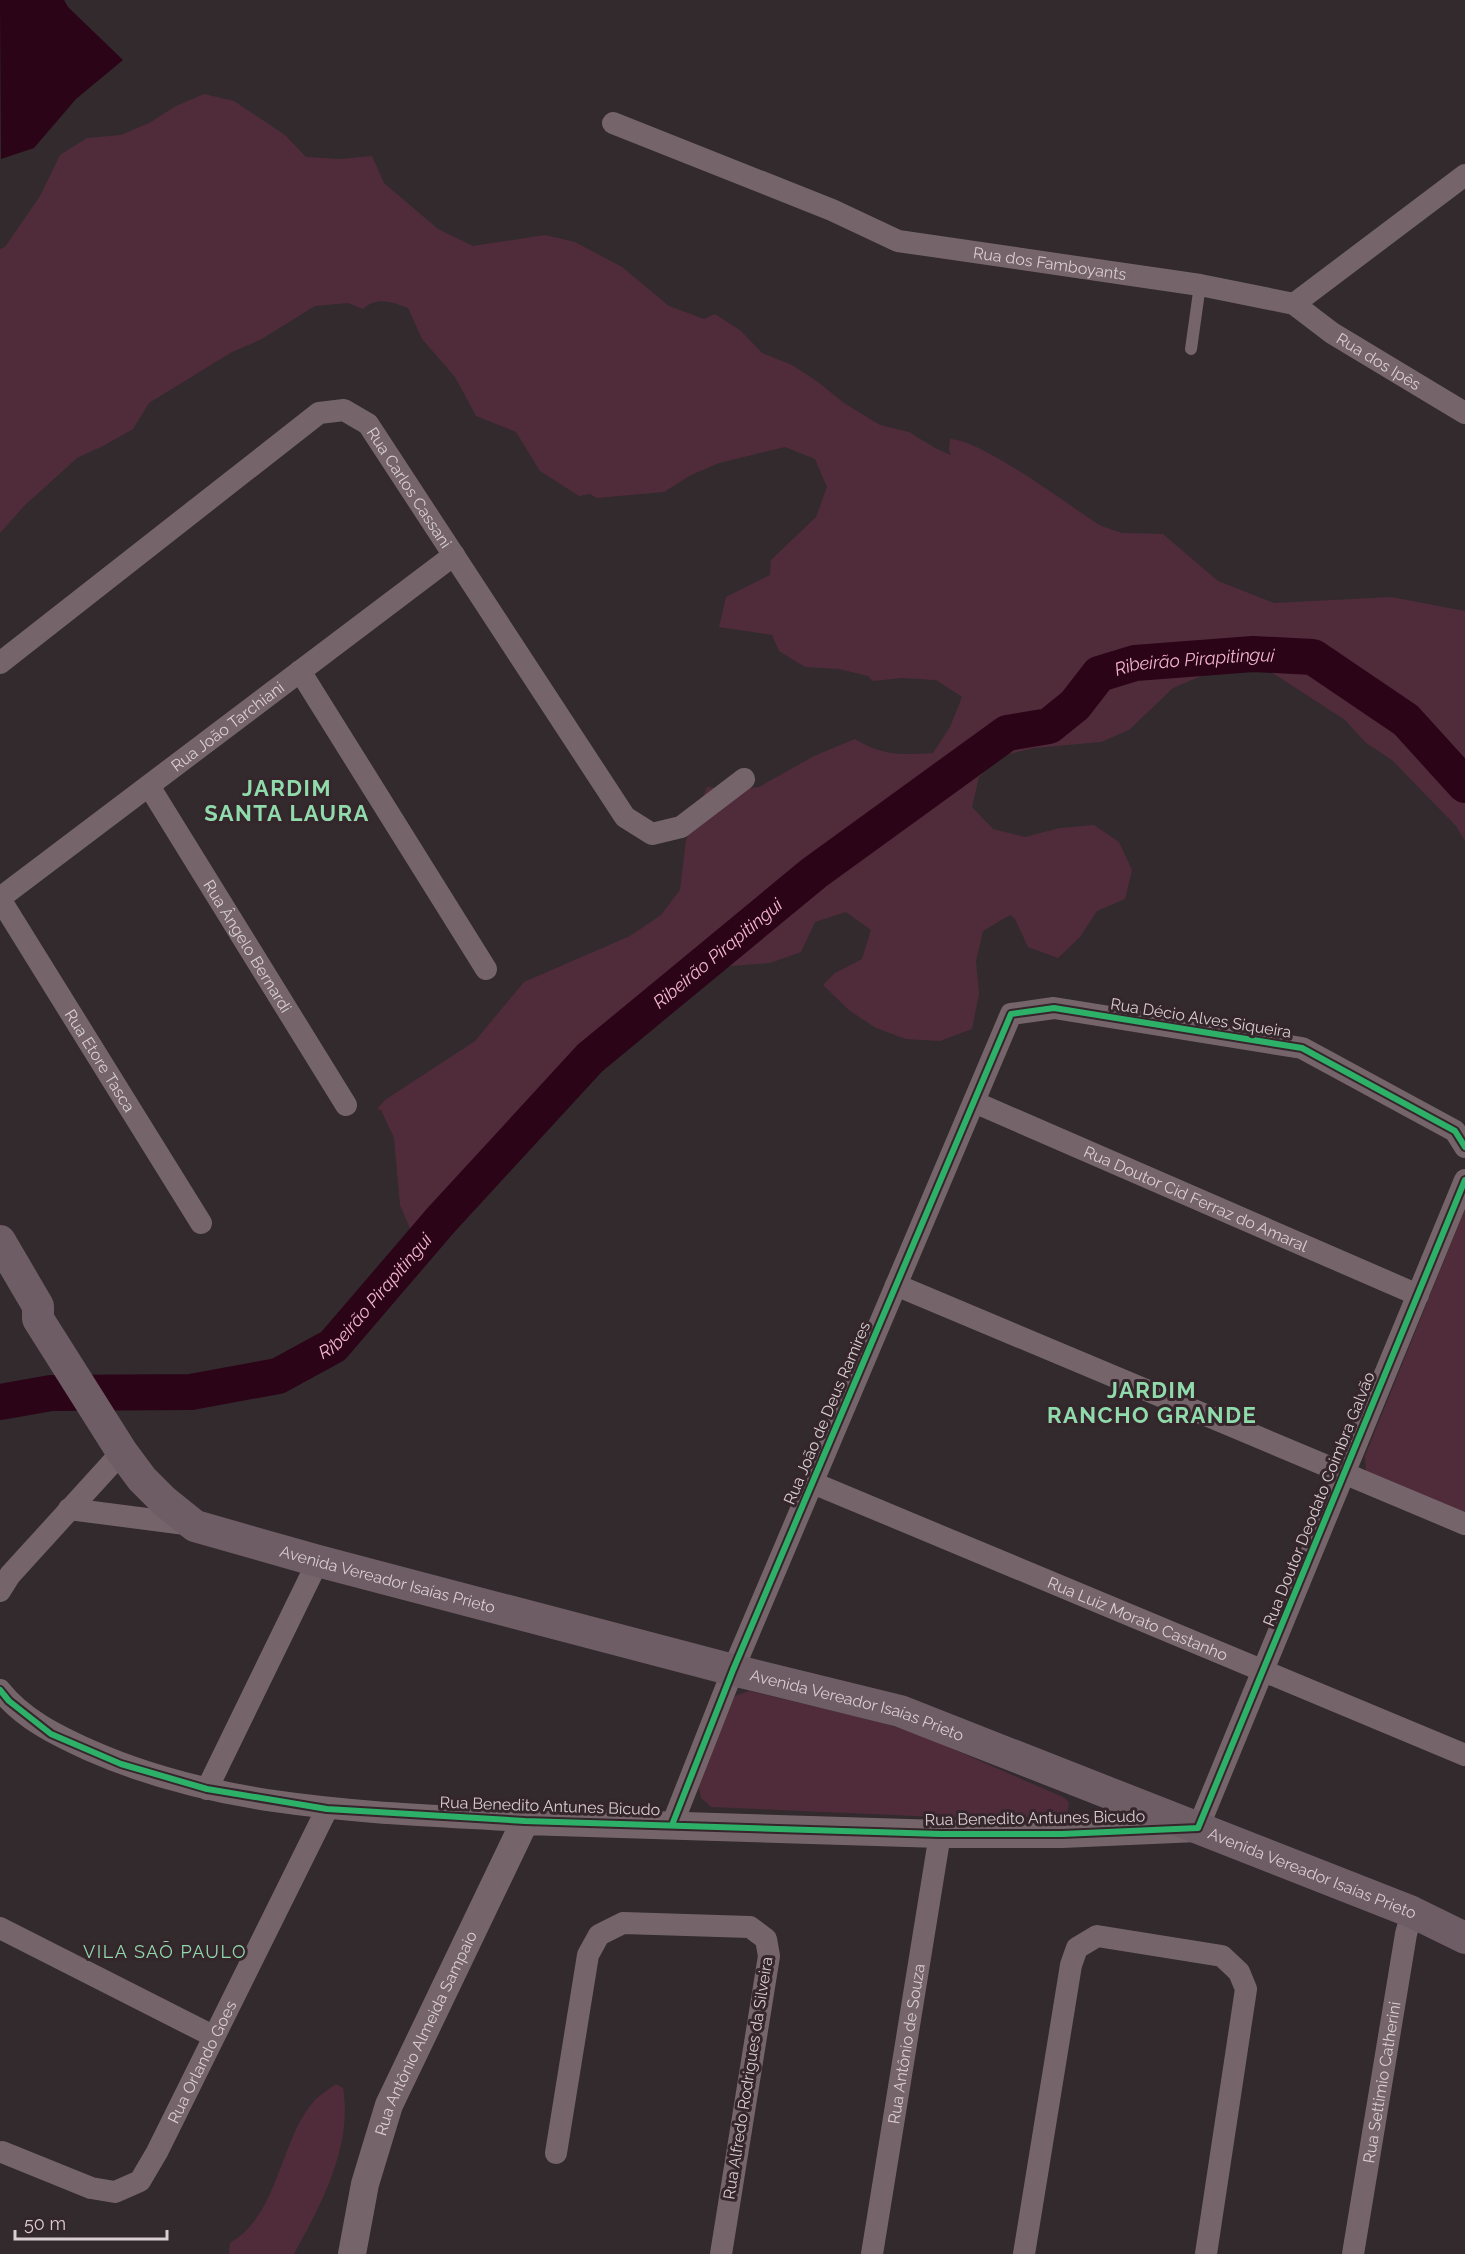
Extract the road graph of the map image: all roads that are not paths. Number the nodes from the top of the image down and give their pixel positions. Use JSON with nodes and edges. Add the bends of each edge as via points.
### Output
{"nodes":[{"id":1,"x":613,"y":123,"type":"dead end"},
{"id":2,"x":1465,"y":175,"type":"edge"},
{"id":3,"x":1200,"y":285,"type":"junction"},
{"id":4,"x":1294,"y":304,"type":"junction"},
{"id":5,"x":1191,"y":349,"type":"dead end"},
{"id":6,"x":1465,"y":413,"type":"edge"},
{"id":7,"x":454,"y":555,"type":"junction"},
{"id":8,"x":0,"y":663,"type":"edge"},
{"id":9,"x":300,"y":671,"type":"junction"},
{"id":10,"x":744,"y":778,"type":"dead end"},
{"id":11,"x":149,"y":786,"type":"junction"},
{"id":12,"x":0,"y":898,"type":"edge"},
{"id":13,"x":486,"y":969,"type":"dead end"},
{"id":14,"x":1011,"y":1014,"type":"joint"},
{"id":15,"x":974,"y":1102,"type":"junction"},
{"id":16,"x":346,"y":1105,"type":"dead end"},
{"id":17,"x":1465,"y":1146,"type":"edge"},
{"id":18,"x":1465,"y":1180,"type":"edge"},
{"id":19,"x":201,"y":1223,"type":"dead end"},
{"id":20,"x":0,"y":1241,"type":"edge"},
{"id":21,"x":0,"y":1284,"type":"edge"},
{"id":22,"x":896,"y":1285,"type":"junction"},
{"id":23,"x":1418,"y":1295,"type":"junction"},
{"id":24,"x":43,"y":1326,"type":"junction"},
{"id":25,"x":117,"y":1444,"type":"junction"},
{"id":26,"x":1344,"y":1473,"type":"junction"},
{"id":27,"x":813,"y":1483,"type":"junction"},
{"id":28,"x":69,"y":1509,"type":"junction"},
{"id":29,"x":1465,"y":1524,"type":"edge"},
{"id":30,"x":195,"y":1526,"type":"junction"},
{"id":31,"x":318,"y":1561,"type":"junction"},
{"id":32,"x":0,"y":1591,"type":"edge"},
{"id":33,"x":734,"y":1670,"type":"junction"},
{"id":34,"x":1263,"y":1671,"type":"junction"},
{"id":35,"x":0,"y":1690,"type":"edge"},
{"id":36,"x":1465,"y":1755,"type":"edge"},
{"id":37,"x":207,"y":1789,"type":"junction"},
{"id":38,"x":327,"y":1809,"type":"junction"},
{"id":39,"x":525,"y":1821,"type":"junction"},
{"id":40,"x":672,"y":1825,"type":"junction"},
{"id":41,"x":1198,"y":1828,"type":"junction"},
{"id":42,"x":940,"y":1834,"type":"junction"},
{"id":43,"x":1412,"y":1912,"type":"junction"},
{"id":44,"x":0,"y":1928,"type":"edge"},
{"id":45,"x":1465,"y":1938,"type":"edge"},
{"id":46,"x":213,"y":2036,"type":"junction"},
{"id":47,"x":2,"y":2152,"type":"dead end"},
{"id":48,"x":556,"y":2153,"type":"dead end"},
{"id":49,"x":352,"y":2254,"type":"edge"},
{"id":50,"x":721,"y":2254,"type":"edge"},
{"id":51,"x":872,"y":2254,"type":"edge"},
{"id":52,"x":1024,"y":2254,"type":"edge"},
{"id":53,"x":1206,"y":2254,"type":"edge"},
{"id":54,"x":1353,"y":2254,"type":"edge"}],
"edges":[{"from":1,"to":3,"type":"street","name":"Rua dos Famboyants","via":[[832,210],[898,241]]},
{"from":2,"to":4,"type":"street"},
{"from":3,"to":4,"type":"street","name":"Rua dos Famboyants"},
{"from":3,"to":5,"type":"lane"},
{"from":4,"to":6,"type":"street","name":"Rua dos Ipês","via":[[1332,333]]},
{"from":7,"to":8,"type":"street","name":"Rua Carlos Cassani","via":[[368,424],[344,410],[319,413]]},
{"from":7,"to":9,"type":"street","name":"Rua João Tarchiani"},
{"from":7,"to":10,"type":"street","name":"Rua Carlos Cassani","via":[[625,817],[652,834],[681,827]]},
{"from":9,"to":11,"type":"street","name":"Rua João Tarchiani"},
{"from":9,"to":13,"type":"street"},
{"from":11,"to":12,"type":"street","name":"Rua João Tarchiani"},
{"from":11,"to":16,"type":"street","name":"Rua Ângelo Bernardi"},
{"from":12,"to":19,"type":"street","name":"Rua Etore Tasca"},
{"from":14,"to":15,"type":"street","name":"Rua João de Deus Ramires"},
{"from":14,"to":17,"type":"street","name":"Rua Décio Alves Siqueira","via":[[1054,1008],[1302,1048],[1455,1131]]},
{"from":15,"to":22,"type":"street","name":"Rua João de Deus Ramires"},
{"from":15,"to":23,"type":"street","name":"Rua Doutor Cid Ferraz do Amaral"},
{"from":18,"to":23,"type":"street","name":"Rua Doutor Deodato Coimbra Galvão"},
{"from":20,"to":24,"type":"main road","name":"Avenida Vereador Isaías Prieto","via":[[38,1306]]},
{"from":21,"to":24,"type":"main road","name":"Avenida Vereador Isaías Prieto","via":[[26,1315]]},
{"from":22,"to":26,"type":"street"},
{"from":22,"to":27,"type":"street","name":"Rua João de Deus Ramires"},
{"from":23,"to":26,"type":"street","name":"Rua Doutor Deodato Coimbra Galvão"},
{"from":24,"to":25,"type":"main road","name":"Avenida Vereador Isaías Prieto"},
{"from":25,"to":28,"type":"street"},
{"from":25,"to":30,"type":"main road","name":"Avenida Vereador Isaías Prieto","via":[[142,1479]]},
{"from":26,"to":29,"type":"street"},
{"from":26,"to":34,"type":"street","name":"Rua Doutor Deodato Coimbra Galvão"},
{"from":27,"to":33,"type":"street","name":"Rua João de Deus Ramires"},
{"from":27,"to":34,"type":"street","name":"Rua Luiz Morato Castanho"},
{"from":28,"to":30,"type":"street","name":"Avenida Vereador Isaías Prieto"},
{"from":28,"to":32,"type":"street"},
{"from":30,"to":31,"type":"main road","name":"Avenida Vereador Isaías Prieto"},
{"from":31,"to":33,"type":"main road","name":"Avenida Vereador Isaías Prieto"},
{"from":31,"to":37,"type":"street"},
{"from":33,"to":40,"type":"street","name":"Rua João de Deus Ramires"},
{"from":33,"to":41,"type":"main road","name":"Avenida Vereador Isaías Prieto","via":[[900,1711]]},
{"from":34,"to":36,"type":"street","name":"Rua Luiz Morato Castanho"},
{"from":34,"to":41,"type":"street","name":"Rua Doutor Deodato Coimbra Galvão"},
{"from":35,"to":37,"type":"street","name":"Rua Benedito Antunes Bicudo","via":[[51,1734],[121,1764]]},
{"from":37,"to":38,"type":"street","name":"Rua Benedito Antunes Bicudo"},
{"from":38,"to":39,"type":"street","name":"Rua Benedito Antunes Bicudo"},
{"from":38,"to":46,"type":"street","name":"Rua Orlando Goes"},
{"from":39,"to":40,"type":"street","name":"Rua Benedito Antunes Bicudo"},
{"from":39,"to":49,"type":"street","name":"Rua Antônio Almeida Sampaio","via":[[389,2104],[365,2184]]},
{"from":40,"to":42,"type":"street","name":"Rua Benedito Antunes Bicudo"},
{"from":41,"to":42,"type":"street","name":"Rua Benedito Antunes Bicudo"},
{"from":41,"to":43,"type":"main road","name":"Avenida Vereador Isaías Prieto"},
{"from":42,"to":51,"type":"street","name":"Rua Antônio de Souza"},
{"from":43,"to":45,"type":"main road","name":"Avenida Vereador Isaías Prieto"},
{"from":43,"to":54,"type":"street","name":"Rua Settimio Catherini"},
{"from":44,"to":46,"type":"street"},
{"from":46,"to":47,"type":"street","name":"Rua Orlando Goes","via":[[140,2181],[115,2192],[91,2188]]},
{"from":48,"to":50,"type":"street","name":"Rua Alfredo Rodrigues da Silveira","via":[[588,1955],[599,1935],[623,1923],[750,1927],[766,1939],[769,1956]]},
{"from":52,"to":53,"type":"street","via":[[1071,1965],[1077,1948],[1097,1936],[1222,1956],[1239,1972],[1246,1989]]}]}
